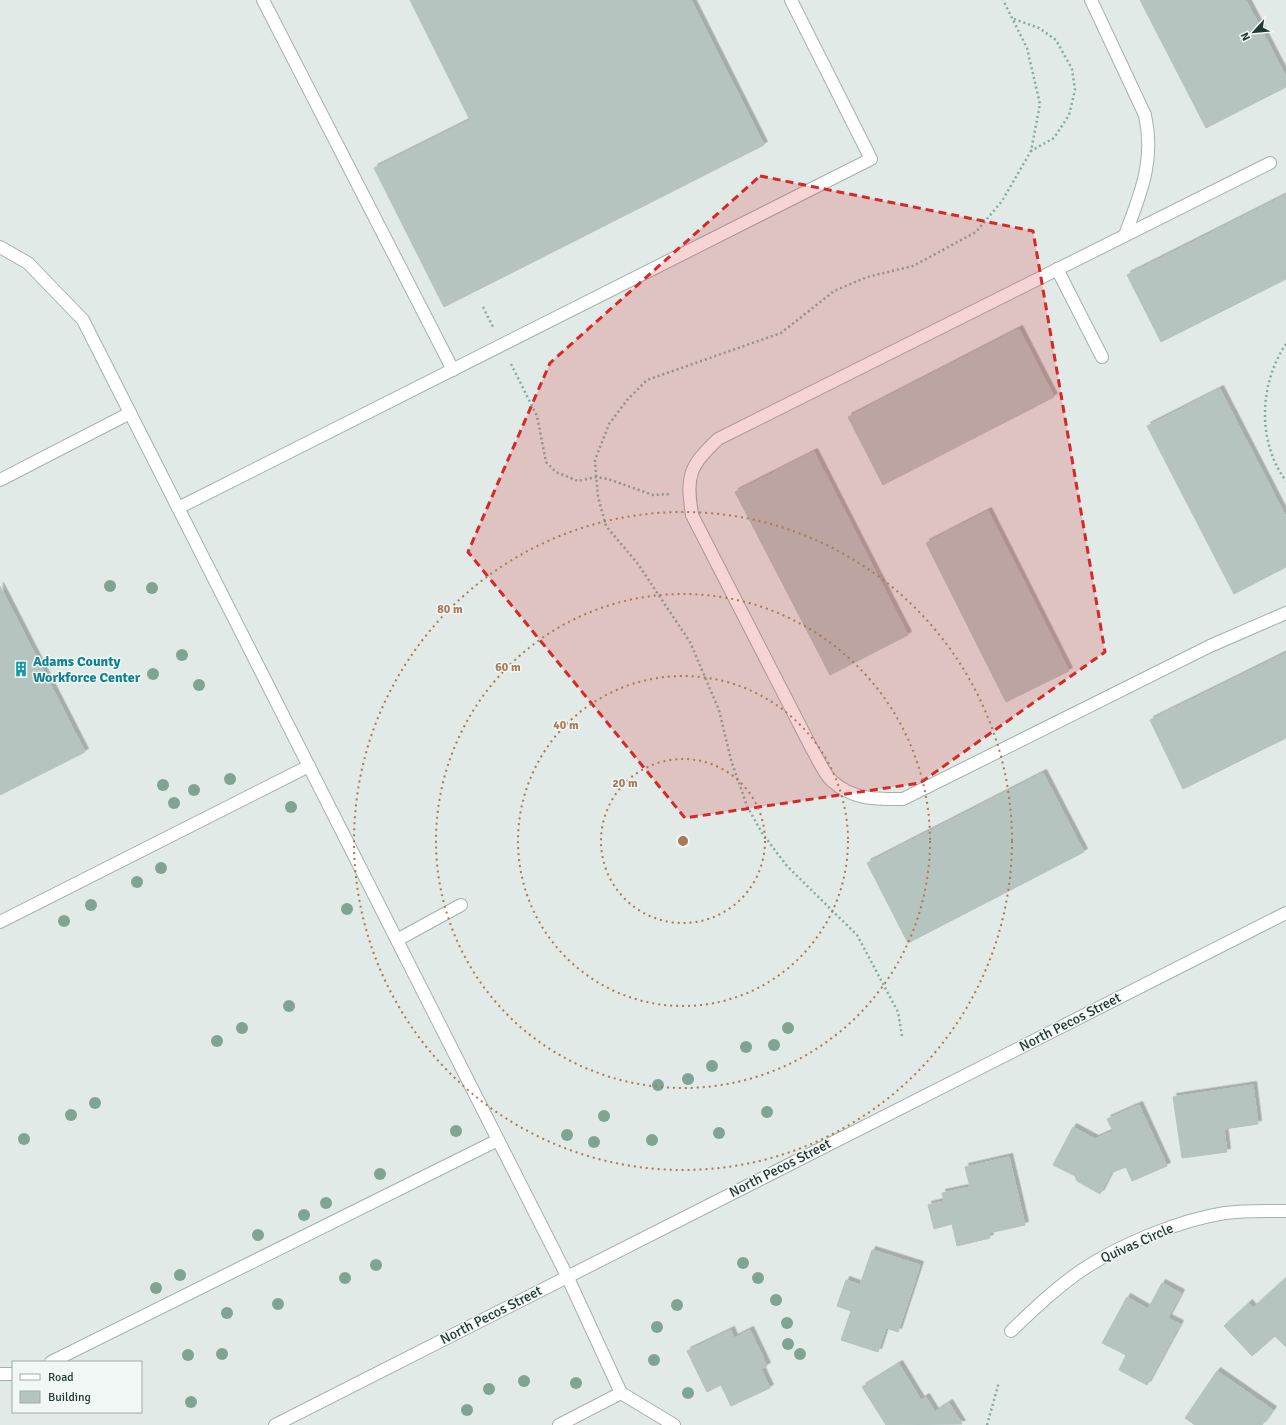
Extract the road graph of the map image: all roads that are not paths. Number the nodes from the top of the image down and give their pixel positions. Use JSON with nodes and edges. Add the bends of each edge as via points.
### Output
{"nodes":[{"id":1,"x":263,"y":0,"type":"edge"},
{"id":2,"x":791,"y":0,"type":"edge"},
{"id":3,"x":1092,"y":0,"type":"edge"},
{"id":4,"x":1270,"y":163,"type":"dead end"},
{"id":5,"x":1125,"y":235,"type":"junction"},
{"id":6,"x":0,"y":247,"type":"edge"},
{"id":7,"x":1057,"y":269,"type":"junction"},
{"id":8,"x":1102,"y":358,"type":"dead end"},
{"id":9,"x":453,"y":370,"type":"junction"},
{"id":10,"x":130,"y":413,"type":"junction"},
{"id":11,"x":0,"y":480,"type":"edge"},
{"id":12,"x":178,"y":508,"type":"junction"},
{"id":13,"x":1286,"y":613,"type":"edge"},
{"id":14,"x":309,"y":766,"type":"junction"},
{"id":15,"x":461,"y":905,"type":"dead end"},
{"id":16,"x":1286,"y":913,"type":"edge"},
{"id":17,"x":0,"y":922,"type":"edge"},
{"id":18,"x":397,"y":940,"type":"junction"},
{"id":19,"x":498,"y":1140,"type":"junction"},
{"id":20,"x":1286,"y":1211,"type":"edge"},
{"id":21,"x":567,"y":1276,"type":"junction"},
{"id":22,"x":1011,"y":1331,"type":"dead end"},
{"id":23,"x":53,"y":1361,"type":"edge"},
{"id":24,"x":0,"y":1374,"type":"edge"},
{"id":25,"x":12,"y":1374,"type":"edge"},
{"id":26,"x":621,"y":1393,"type":"junction"},
{"id":27,"x":275,"y":1425,"type":"edge"},
{"id":28,"x":560,"y":1425,"type":"edge"},
{"id":29,"x":674,"y":1425,"type":"edge"}],
"edges":[{"from":1,"to":9,"type":"street"},
{"from":2,"to":9,"type":"street","via":[[871,160]]},
{"from":3,"to":5,"type":"street","via":[[1145,115],[1149,135],[1145,179]]},
{"from":4,"to":5,"type":"street"},
{"from":5,"to":7,"type":"street"},
{"from":6,"to":10,"type":"street","via":[[28,263],[83,320]]},
{"from":7,"to":8,"type":"street"},
{"from":7,"to":13,"type":"street","via":[[718,439],[700,456],[692,469],[688,489],[692,515],[812,749],[831,781],[869,800],[903,799],[1210,646]]},
{"from":9,"to":12,"type":"street"},
{"from":10,"to":11,"type":"street"},
{"from":10,"to":12,"type":"street"},
{"from":12,"to":14,"type":"street"},
{"from":14,"to":17,"type":"street"},
{"from":14,"to":18,"type":"street"},
{"from":15,"to":18,"type":"street"},
{"from":16,"to":21,"type":"street","name":"North Pecos Street"},
{"from":18,"to":19,"type":"street"},
{"from":19,"to":21,"type":"street"},
{"from":19,"to":23,"type":"street"},
{"from":20,"to":22,"type":"street","name":"Quivas Circle","via":[[1226,1213],[1178,1224],[1107,1255],[1082,1270]]},
{"from":21,"to":26,"type":"street"},
{"from":21,"to":27,"type":"street","name":"North Pecos Street"},
{"from":24,"to":25,"type":"street"},
{"from":26,"to":28,"type":"street"},
{"from":26,"to":29,"type":"street"}]}
